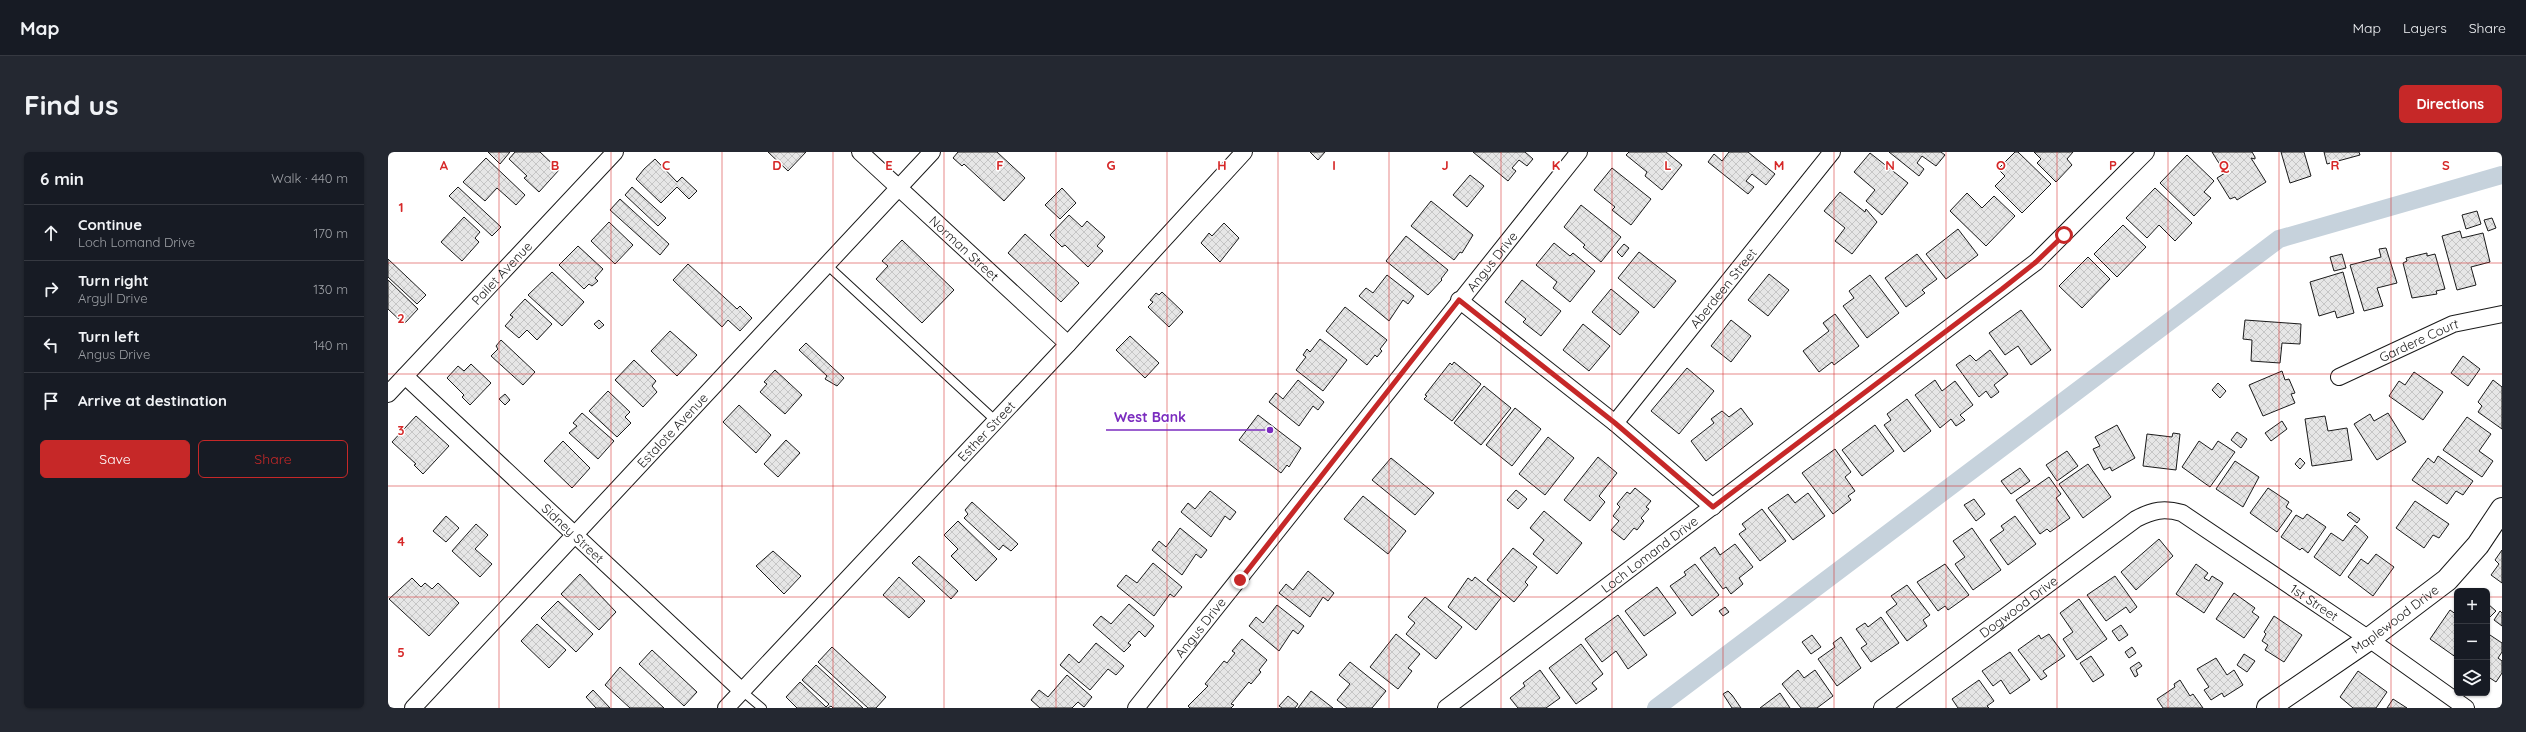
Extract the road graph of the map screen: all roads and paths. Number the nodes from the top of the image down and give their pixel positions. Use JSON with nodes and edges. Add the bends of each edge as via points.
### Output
{"nodes":[{"id":1,"x":615,"y":152,"type":"edge"},
{"id":2,"x":860,"y":152,"type":"edge"},
{"id":3,"x":932,"y":152,"type":"edge"},
{"id":4,"x":1244,"y":152,"type":"edge"},
{"id":5,"x":1579,"y":152,"type":"edge"},
{"id":6,"x":1832,"y":152,"type":"edge"},
{"id":7,"x":2146,"y":152,"type":"edge"},
{"id":8,"x":899,"y":187,"type":"junction"},
{"id":9,"x":827,"y":265,"type":"junction"},
{"id":10,"x":1459,"y":300,"type":"junction"},
{"id":11,"x":2502,"y":314,"type":"edge"},
{"id":12,"x":1068,"y":344,"type":"junction"},
{"id":13,"x":405,"y":376,"type":"junction"},
{"id":14,"x":2339,"y":377,"type":"dead end"},
{"id":15,"x":388,"y":394,"type":"edge"},
{"id":16,"x":996,"y":422,"type":"junction"},
{"id":17,"x":1615,"y":423,"type":"junction"},
{"id":18,"x":1713,"y":507,"type":"junction"},
{"id":19,"x":2502,"y":509,"type":"edge"},
{"id":20,"x":2158,"y":510,"type":"joint"},
{"id":21,"x":574,"y":536,"type":"junction"},
{"id":22,"x":2369,"y":639,"type":"junction"},
{"id":23,"x":742,"y":691,"type":"junction"},
{"id":24,"x":412,"y":708,"type":"edge"},
{"id":25,"x":726,"y":708,"type":"edge"},
{"id":26,"x":762,"y":708,"type":"edge"},
{"id":27,"x":1136,"y":708,"type":"edge"},
{"id":28,"x":1446,"y":708,"type":"edge"},
{"id":29,"x":1882,"y":708,"type":"edge"},
{"id":30,"x":2268,"y":708,"type":"edge"},
{"id":31,"x":2466,"y":708,"type":"edge"}],
"edges":[{"from":1,"to":13,"type":"street","name":"Pailet Avenue"},
{"from":2,"to":8,"type":"street","name":"Norman Street"},
{"from":3,"to":8,"type":"street","name":"Estalote Avenue"},
{"from":4,"to":12,"type":"street","name":"Esther Street"},
{"from":5,"to":10,"type":"street","name":"Angus Drive"},
{"from":6,"to":17,"type":"street","name":"Aberdeen Street"},
{"from":7,"to":18,"type":"street","name":"Loch Lomand Drive","via":[[2036,262]]},
{"from":8,"to":9,"type":"street","name":"Estalote Avenue"},
{"from":8,"to":12,"type":"street","name":"Norman Street"},
{"from":9,"to":16,"type":"lane"},
{"from":9,"to":21,"type":"street","name":"Estalote Avenue"},
{"from":10,"to":17,"type":"street"},
{"from":10,"to":27,"type":"street","name":"Angus Drive"},
{"from":11,"to":14,"type":"street","name":"Gardere Court","via":[[2453,324]]},
{"from":12,"to":16,"type":"street","name":"Esther Street"},
{"from":13,"to":15,"type":"street","name":"Pailet Avenue"},
{"from":13,"to":21,"type":"street","name":"Sidney Street"},
{"from":16,"to":23,"type":"street","name":"Esther Street"},
{"from":17,"to":18,"type":"street"},
{"from":18,"to":28,"type":"street","name":"Loch Lomand Drive"},
{"from":19,"to":22,"type":"street","name":"Maplewood Drive","via":[[2478,545],[2447,580]]},
{"from":20,"to":22,"type":"street","name":"1st Street","via":[[2182,513]]},
{"from":20,"to":29,"type":"street","name":"Dogwood Drive","via":[[2136,519]]},
{"from":21,"to":23,"type":"street","name":"Sidney Street"},
{"from":21,"to":24,"type":"street","name":"Estalote Avenue"},
{"from":22,"to":30,"type":"street","name":"Maplewood Drive"},
{"from":22,"to":31,"type":"street","name":"1st Street"},
{"from":23,"to":25,"type":"street","name":"Esther Street"},
{"from":23,"to":26,"type":"lane"}]}
